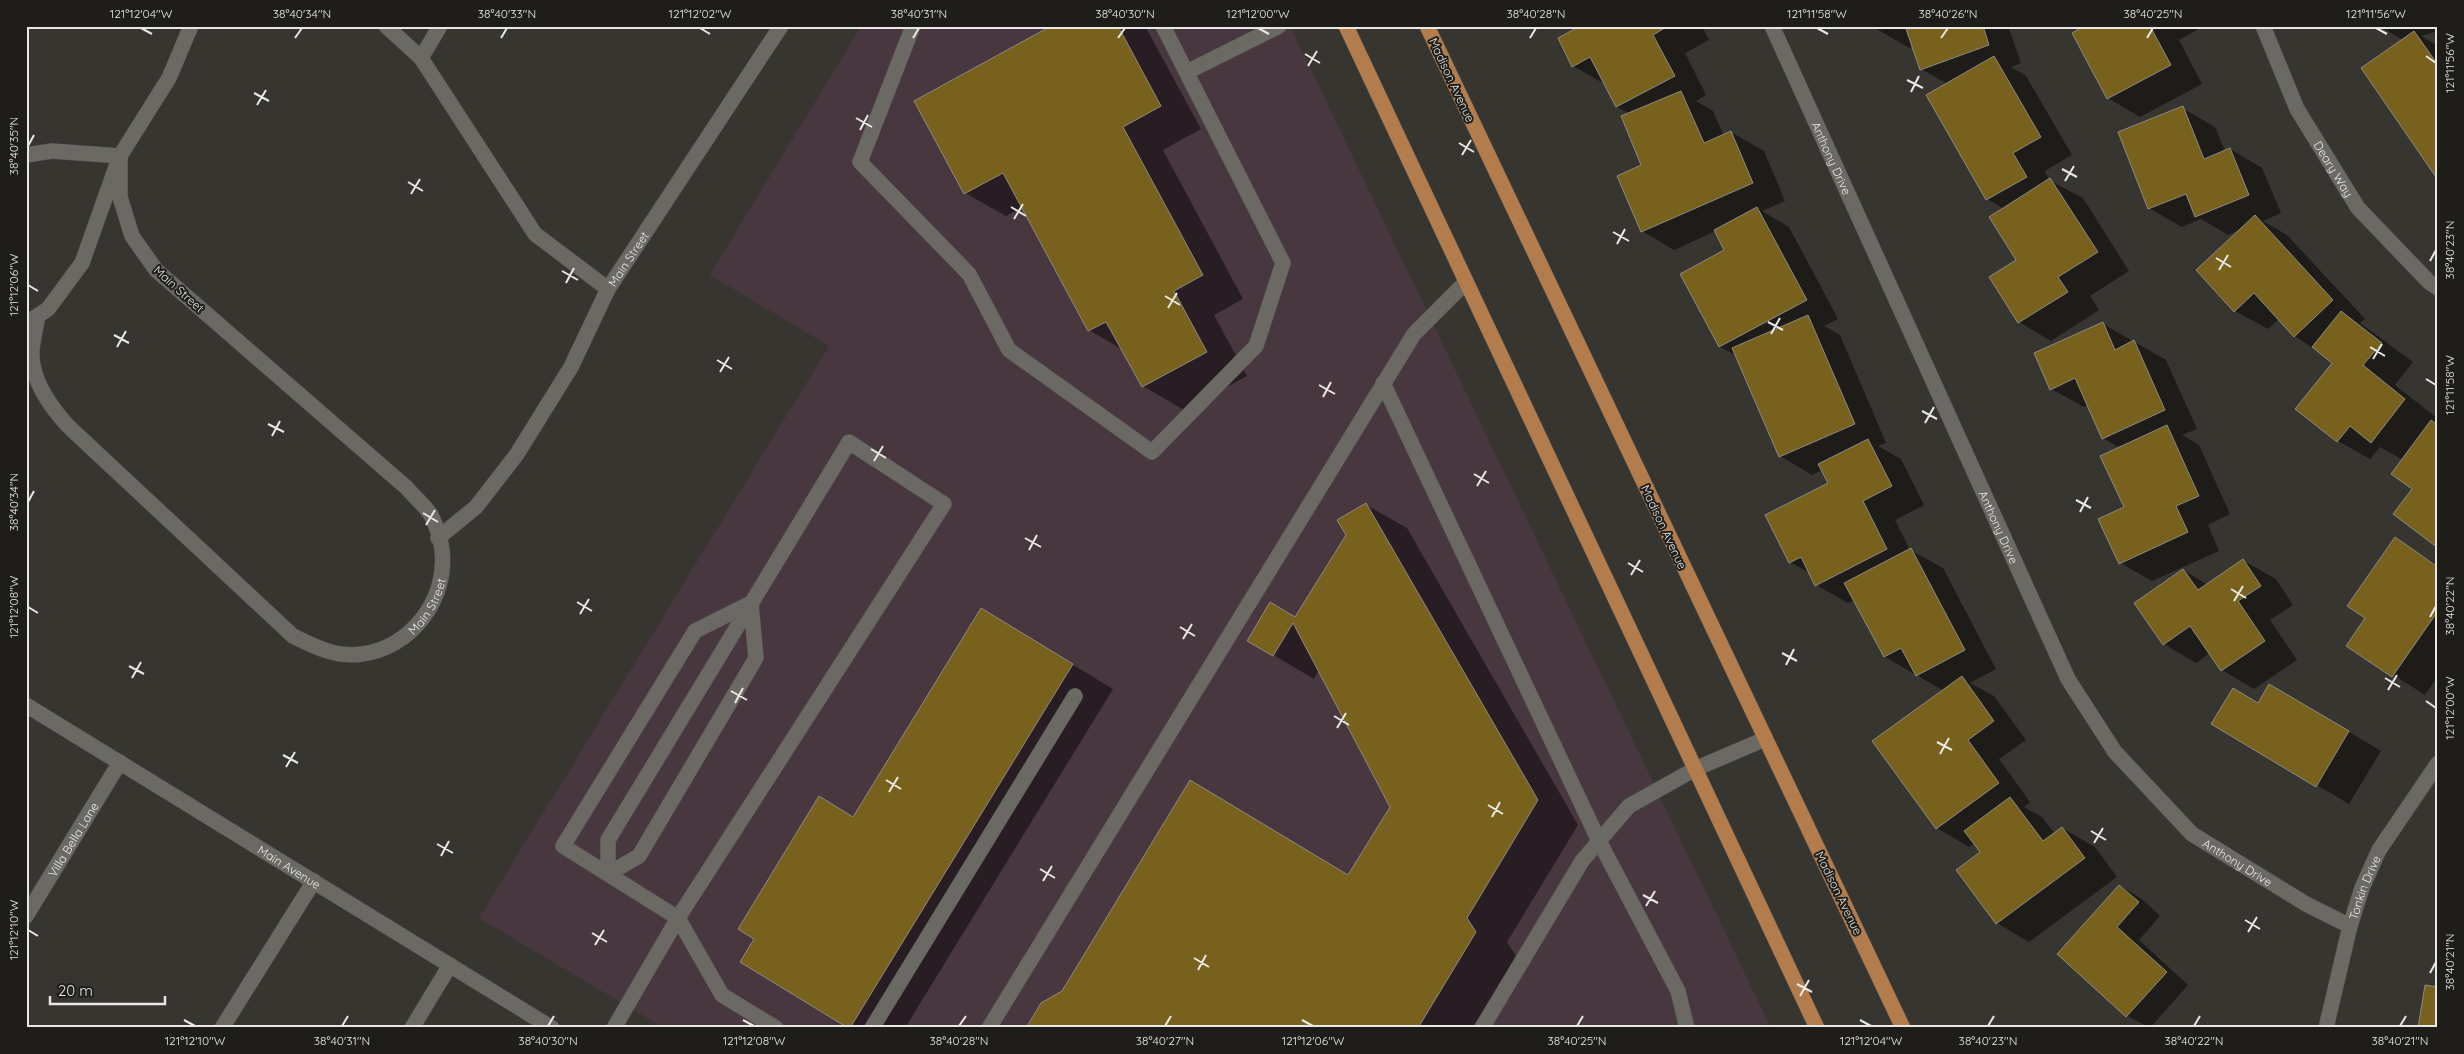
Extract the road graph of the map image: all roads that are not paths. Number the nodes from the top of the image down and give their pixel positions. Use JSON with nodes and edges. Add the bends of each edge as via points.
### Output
{"nodes":[{"id":1,"x":190,"y":26,"type":"edge"},
{"id":2,"x":386,"y":26,"type":"edge"},
{"id":3,"x":440,"y":26,"type":"edge"},
{"id":4,"x":781,"y":26,"type":"edge"},
{"id":5,"x":913,"y":26,"type":"edge"},
{"id":6,"x":1163,"y":26,"type":"edge"},
{"id":7,"x":1279,"y":26,"type":"edge"},
{"id":8,"x":1346,"y":26,"type":"edge"},
{"id":9,"x":1427,"y":26,"type":"edge"},
{"id":10,"x":1772,"y":26,"type":"edge"},
{"id":11,"x":2263,"y":26,"type":"edge"},
{"id":12,"x":420,"y":58,"type":"junction"},
{"id":13,"x":1187,"y":72,"type":"junction"},
{"id":14,"x":26,"y":155,"type":"edge"},
{"id":15,"x":120,"y":156,"type":"junction"},
{"id":16,"x":1466,"y":282,"type":"junction"},
{"id":17,"x":2438,"y":288,"type":"edge"},
{"id":18,"x":608,"y":289,"type":"junction"},
{"id":19,"x":32,"y":320,"type":"edge"},
{"id":20,"x":1383,"y":383,"type":"junction"},
{"id":21,"x":438,"y":538,"type":"junction"},
{"id":22,"x":751,"y":603,"type":"junction"},
{"id":23,"x":1075,"y":696,"type":"dead end"},
{"id":24,"x":28,"y":708,"type":"edge"},
{"id":25,"x":1765,"y":739,"type":"junction"},
{"id":26,"x":120,"y":762,"type":"junction"},
{"id":27,"x":2438,"y":763,"type":"edge"},
{"id":28,"x":1695,"y":769,"type":"junction"},
{"id":29,"x":1599,"y":841,"type":"junction"},
{"id":30,"x":608,"y":874,"type":"junction"},
{"id":31,"x":314,"y":882,"type":"junction"},
{"id":32,"x":26,"y":916,"type":"edge"},
{"id":33,"x":678,"y":918,"type":"junction"},
{"id":34,"x":2350,"y":926,"type":"junction"},
{"id":35,"x":450,"y":964,"type":"junction"},
{"id":36,"x":222,"y":1028,"type":"edge"},
{"id":37,"x":412,"y":1028,"type":"edge"},
{"id":38,"x":552,"y":1028,"type":"edge"},
{"id":39,"x":614,"y":1028,"type":"edge"},
{"id":40,"x":776,"y":1028,"type":"edge"},
{"id":41,"x":872,"y":1028,"type":"edge"},
{"id":42,"x":989,"y":1028,"type":"edge"},
{"id":43,"x":1482,"y":1028,"type":"edge"},
{"id":44,"x":1686,"y":1028,"type":"edge"},
{"id":45,"x":1817,"y":1028,"type":"edge"},
{"id":46,"x":1903,"y":1028,"type":"edge"},
{"id":47,"x":2326,"y":1028,"type":"edge"}],
"edges":[{"from":1,"to":15,"type":"street","name":"Main Street","via":[[169,78]]},
{"from":2,"to":12,"type":"street","name":"Main Street"},
{"from":3,"to":12,"type":"street"},
{"from":4,"to":18,"type":"street","name":"Main Street"},
{"from":5,"to":13,"type":"street","via":[[860,162],[969,274],[1009,350],[1152,452],[1256,346],[1283,263]]},
{"from":6,"to":13,"type":"street"},
{"from":7,"to":13,"type":"street"},
{"from":8,"to":16,"type":"main road"},
{"from":9,"to":25,"type":"main road","name":"Madison Avenue"},
{"from":10,"to":34,"type":"street","name":"Anthony Drive","via":[[2068,679],[2115,752],[2192,834],[2306,904]]},
{"from":11,"to":17,"type":"street","name":"Deary Way","via":[[2297,109],[2358,208]]},
{"from":12,"to":18,"type":"street","name":"Main Street","via":[[535,234]]},
{"from":14,"to":15,"type":"street","via":[[52,151]]},
{"from":15,"to":19,"type":"street","name":"Main Street","via":[[82,263],[48,308]]},
{"from":15,"to":21,"type":"street","name":"Main Street","via":[[120,197],[132,236],[156,270],[407,488],[431,516]]},
{"from":16,"to":20,"type":"street","via":[[1414,334]]},
{"from":16,"to":28,"type":"main road"},
{"from":18,"to":21,"type":"street","via":[[572,367],[517,454],[476,507]]},
{"from":19,"to":21,"type":"street","name":"Main Street","via":[[32,352],[40,388],[52,408],[293,636],[335,653],[362,654],[397,643],[424,619],[440,586],[442,550]]},
{"from":20,"to":29,"type":"street"},
{"from":20,"to":42,"type":"street"},
{"from":22,"to":30,"type":"street","via":[[608,840]]},
{"from":22,"to":30,"type":"street","via":[[756,658],[638,856]]},
{"from":22,"to":30,"type":"street","via":[[695,631],[563,846]]},
{"from":22,"to":33,"type":"street","via":[[849,442],[944,504]]},
{"from":23,"to":41,"type":"street"},
{"from":24,"to":26,"type":"street","name":"Main Avenue"},
{"from":25,"to":28,"type":"street"},
{"from":25,"to":46,"type":"main road","name":"Madison Avenue"},
{"from":26,"to":31,"type":"street","name":"Main Avenue"},
{"from":26,"to":32,"type":"street","name":"Villa Bella Lane"},
{"from":27,"to":34,"type":"street","name":"Tonkin Drive","via":[[2379,850]]},
{"from":28,"to":29,"type":"street","via":[[1629,806]]},
{"from":28,"to":45,"type":"main road"},
{"from":29,"to":43,"type":"street","via":[[1582,861]]},
{"from":29,"to":44,"type":"street","via":[[1678,991]]},
{"from":30,"to":33,"type":"street"},
{"from":31,"to":35,"type":"street","name":"Main Avenue"},
{"from":31,"to":36,"type":"street"},
{"from":33,"to":39,"type":"street"},
{"from":33,"to":40,"type":"street","via":[[722,995]]},
{"from":34,"to":47,"type":"street","name":"Tonkin Drive"},
{"from":35,"to":37,"type":"street"},
{"from":35,"to":38,"type":"street","name":"Main Avenue"}]}
